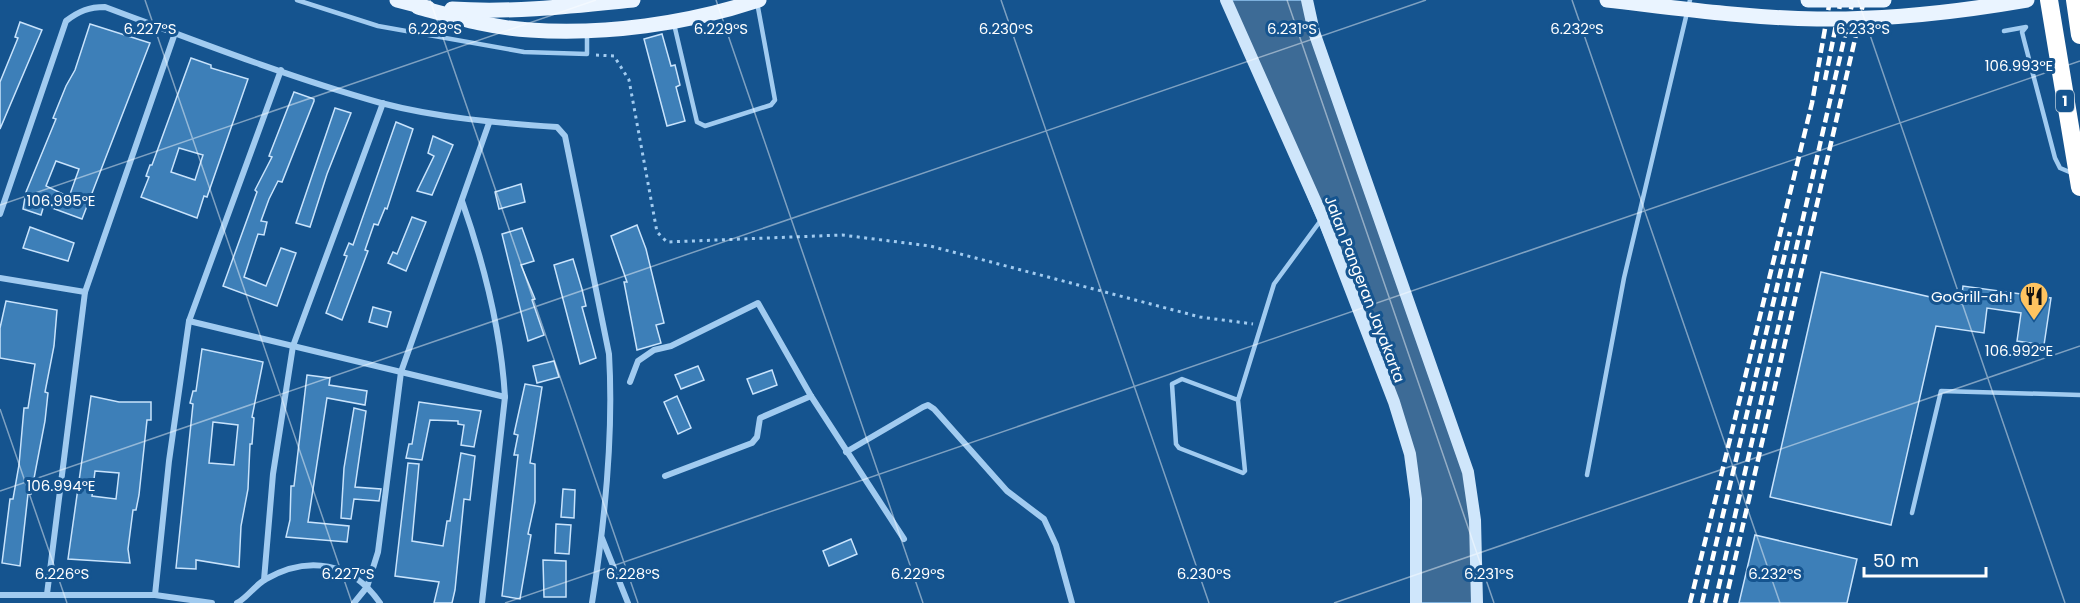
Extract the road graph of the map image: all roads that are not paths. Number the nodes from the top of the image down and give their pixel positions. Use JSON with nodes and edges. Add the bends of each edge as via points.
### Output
{"nodes":[{"id":1,"x":297,"y":0,"type":"edge"},
{"id":2,"x":397,"y":0,"type":"edge"},
{"id":3,"x":633,"y":0,"type":"edge"},
{"id":4,"x":758,"y":0,"type":"edge"},
{"id":5,"x":1226,"y":0,"type":"edge"},
{"id":6,"x":1307,"y":0,"type":"edge"},
{"id":7,"x":1607,"y":0,"type":"edge"},
{"id":8,"x":1690,"y":0,"type":"edge"},
{"id":9,"x":1808,"y":0,"type":"edge"},
{"id":10,"x":1884,"y":0,"type":"edge"},
{"id":11,"x":2027,"y":0,"type":"edge"},
{"id":12,"x":2077,"y":6,"type":"edge"},
{"id":13,"x":418,"y":7,"type":"junction"},
{"id":14,"x":2050,"y":8,"type":"edge"},
{"id":15,"x":674,"y":21,"type":"junction"},
{"id":16,"x":587,"y":30,"type":"junction"},
{"id":17,"x":2004,"y":31,"type":"dead end"},
{"id":18,"x":175,"y":33,"type":"junction"},
{"id":19,"x":2080,"y":35,"type":"edge"},
{"id":20,"x":281,"y":70,"type":"junction"},
{"id":21,"x":383,"y":103,"type":"junction"},
{"id":22,"x":489,"y":123,"type":"junction"},
{"id":23,"x":2079,"y":181,"type":"edge"},
{"id":24,"x":462,"y":201,"type":"junction"},
{"id":25,"x":0,"y":214,"type":"edge"},
{"id":26,"x":1323,"y":218,"type":"junction"},
{"id":27,"x":0,"y":278,"type":"edge"},
{"id":28,"x":85,"y":292,"type":"junction"},
{"id":29,"x":189,"y":321,"type":"junction"},
{"id":30,"x":293,"y":346,"type":"junction"},
{"id":31,"x":401,"y":372,"type":"junction"},
{"id":32,"x":630,"y":382,"type":"dead end"},
{"id":33,"x":2080,"y":395,"type":"edge"},
{"id":34,"x":811,"y":396,"type":"junction"},
{"id":35,"x":505,"y":397,"type":"junction"},
{"id":36,"x":1238,"y":400,"type":"junction"},
{"id":37,"x":846,"y":452,"type":"junction"},
{"id":38,"x":1587,"y":475,"type":"dead end"},
{"id":39,"x":665,"y":476,"type":"dead end"},
{"id":40,"x":1912,"y":513,"type":"dead end"},
{"id":41,"x":602,"y":538,"type":"junction"},
{"id":42,"x":903,"y":539,"type":"dead end"},
{"id":43,"x":264,"y":580,"type":"junction"},
{"id":44,"x":367,"y":587,"type":"junction"},
{"id":45,"x":47,"y":594,"type":"junction"},
{"id":46,"x":155,"y":595,"type":"junction"},
{"id":47,"x":0,"y":596,"type":"edge"},
{"id":48,"x":212,"y":603,"type":"edge"},
{"id":49,"x":237,"y":603,"type":"edge"},
{"id":50,"x":354,"y":603,"type":"edge"},
{"id":51,"x":380,"y":603,"type":"edge"},
{"id":52,"x":482,"y":603,"type":"edge"},
{"id":53,"x":592,"y":603,"type":"edge"},
{"id":54,"x":628,"y":603,"type":"edge"},
{"id":55,"x":1072,"y":603,"type":"edge"},
{"id":56,"x":1416,"y":603,"type":"edge"},
{"id":57,"x":1477,"y":603,"type":"edge"}],
"edges":[{"from":1,"to":16,"type":"lane","via":[[378,26],[524,52],[587,54]]},
{"from":2,"to":13,"type":"main road"},
{"from":3,"to":13,"type":"main road","via":[[486,12]]},
{"from":4,"to":15,"type":"main road"},
{"from":4,"to":15,"type":"lane","via":[[775,100],[771,105],[705,126],[697,122]]},
{"from":5,"to":26,"type":"street","name":"Jalan Pangeran Jayakarta"},
{"from":6,"to":57,"type":"street","via":[[1314,32],[1468,472],[1475,520]]},
{"from":7,"to":11,"type":"main road","bridge":true,"via":[[1817,19],[1897,16]]},
{"from":8,"to":38,"type":"lane","via":[[1624,278]]},
{"from":9,"to":10,"type":"main road","bridge":true},
{"from":12,"to":14,"type":"highway","number":"1"},
{"from":12,"to":19,"type":"highway","number":"1"},
{"from":13,"to":16,"type":"main road","via":[[474,22],[529,30]]},
{"from":14,"to":23,"type":"highway","number":"1"},
{"from":15,"to":16,"type":"main road"},
{"from":17,"to":23,"type":"lane","via":[[2026,27],[2022,32],[2055,160]]},
{"from":18,"to":20,"type":"street"},
{"from":18,"to":25,"type":"street","via":[[105,7],[84,10],[66,21]]},
{"from":18,"to":28,"type":"street"},
{"from":20,"to":21,"type":"street"},
{"from":20,"to":29,"type":"street"},
{"from":21,"to":22,"type":"street"},
{"from":21,"to":30,"type":"street"},
{"from":22,"to":24,"type":"street"},
{"from":22,"to":41,"type":"street","via":[[557,127],[565,136],[609,354],[611,387]]},
{"from":24,"to":31,"type":"street"},
{"from":24,"to":35,"type":"street","via":[[489,296],[503,363]]},
{"from":26,"to":36,"type":"lane","via":[[1274,284]]},
{"from":26,"to":56,"type":"street","name":"Jalan Pangeran Jayakarta","via":[[1410,454],[1416,499]]},
{"from":27,"to":28,"type":"street"},
{"from":28,"to":45,"type":"street"},
{"from":29,"to":30,"type":"street"},
{"from":29,"to":46,"type":"street"},
{"from":30,"to":31,"type":"street"},
{"from":30,"to":43,"type":"street","via":[[273,474]]},
{"from":31,"to":35,"type":"street"},
{"from":31,"to":44,"type":"street","via":[[378,552]]},
{"from":32,"to":34,"type":"street","via":[[638,361],[654,350],[671,346],[758,303]]},
{"from":33,"to":40,"type":"lane","via":[[1941,391]]},
{"from":34,"to":37,"type":"street"},
{"from":34,"to":39,"type":"street","via":[[760,418],[753,443]]},
{"from":35,"to":52,"type":"street"},
{"from":36,"to":36,"type":"lane","via":[[1182,379],[1172,384],[1179,448],[1243,473],[1246,467]]},
{"from":37,"to":42,"type":"street"},
{"from":37,"to":55,"type":"street","via":[[923,407],[934,409],[1007,491],[1044,519],[1056,544]]},
{"from":41,"to":53,"type":"street"},
{"from":41,"to":54,"type":"street"},
{"from":43,"to":44,"type":"street","via":[[316,563],[338,569]]},
{"from":43,"to":49,"type":"street"},
{"from":44,"to":50,"type":"street"},
{"from":44,"to":51,"type":"street"},
{"from":45,"to":46,"type":"street"},
{"from":45,"to":47,"type":"street"},
{"from":46,"to":48,"type":"street"}]}
